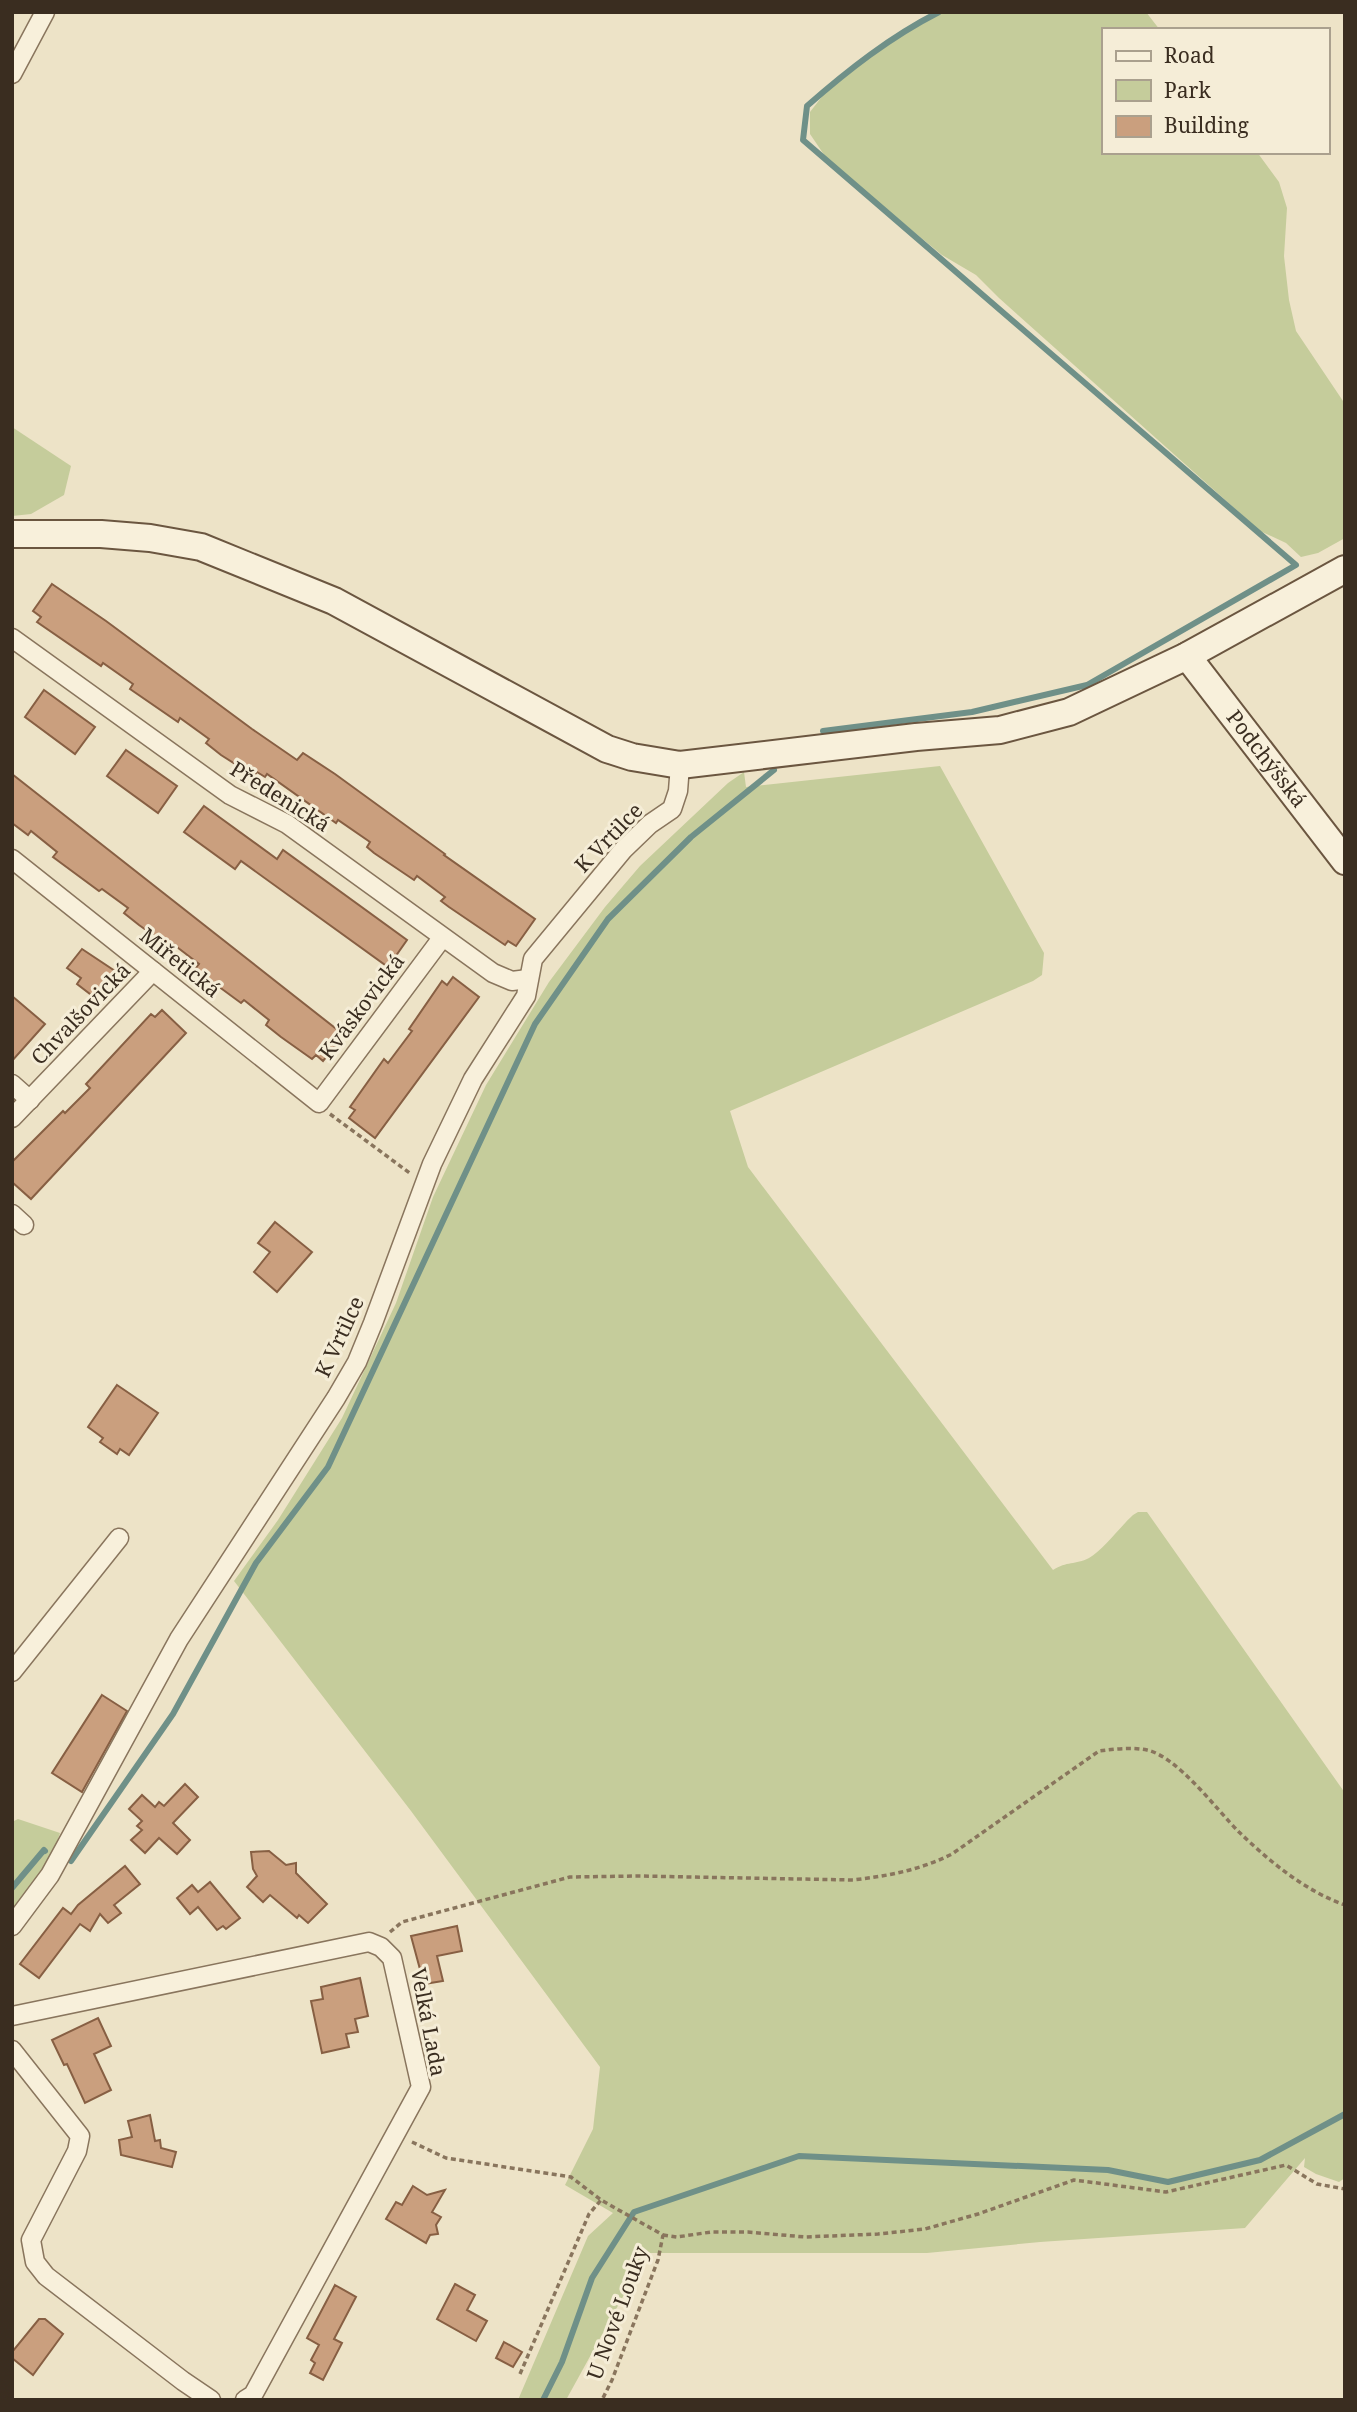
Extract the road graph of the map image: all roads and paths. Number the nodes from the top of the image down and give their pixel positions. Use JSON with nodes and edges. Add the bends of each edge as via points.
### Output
{"nodes":[{"id":1,"x":45,"y":12,"type":"edge"},
{"id":2,"x":12,"y":74,"type":"edge"},
{"id":3,"x":12,"y":534,"type":"edge"},
{"id":4,"x":1345,"y":569,"type":"edge"},
{"id":5,"x":12,"y":638,"type":"edge"},
{"id":6,"x":1187,"y":656,"type":"junction"},
{"id":7,"x":680,"y":765,"type":"junction"},
{"id":8,"x":12,"y":859,"type":"edge"},
{"id":9,"x":1345,"y":861,"type":"edge"},
{"id":10,"x":442,"y":938,"type":"junction"},
{"id":11,"x":153,"y":971,"type":"junction"},
{"id":12,"x":528,"y":979,"type":"junction"},
{"id":13,"x":12,"y":1084,"type":"edge"},
{"id":14,"x":30,"y":1100,"type":"junction"},
{"id":15,"x":319,"y":1103,"type":"junction"},
{"id":16,"x":12,"y":1118,"type":"edge"},
{"id":17,"x":425,"y":1185,"type":"junction"},
{"id":18,"x":119,"y":1538,"type":"dead end"},
{"id":19,"x":12,"y":1672,"type":"edge"},
{"id":20,"x":1345,"y":1905,"type":"edge"},
{"id":21,"x":12,"y":1926,"type":"edge"},
{"id":22,"x":381,"y":1947,"type":"junction"},
{"id":23,"x":12,"y":2016,"type":"edge"},
{"id":24,"x":12,"y":2050,"type":"edge"},
{"id":25,"x":394,"y":2134,"type":"junction"},
{"id":26,"x":1345,"y":2189,"type":"edge"},
{"id":27,"x":601,"y":2200,"type":"junction"},
{"id":28,"x":663,"y":2235,"type":"junction"},
{"id":29,"x":520,"y":2374,"type":"dead end"},
{"id":30,"x":211,"y":2400,"type":"edge"},
{"id":31,"x":245,"y":2400,"type":"edge"},
{"id":32,"x":602,"y":2400,"type":"edge"}],
"edges":[{"from":1,"to":2,"type":"street"},
{"from":3,"to":7,"type":"street","via":[[101,534],[201,547],[334,601],[607,749]]},
{"from":4,"to":6,"type":"street"},
{"from":5,"to":10,"type":"street","name":"Předenická","via":[[230,795],[287,824]]},
{"from":6,"to":7,"type":"street","via":[[1069,712],[1000,730]]},
{"from":6,"to":9,"type":"street","name":"Podchýšská"},
{"from":7,"to":12,"type":"street","name":"K Vrtilce","via":[[672,809],[623,850],[533,959]]},
{"from":8,"to":11,"type":"street","name":"Miřetická"},
{"from":10,"to":12,"type":"street","name":"Předenická","via":[[502,978]]},
{"from":10,"to":15,"type":"street","name":"Kváskovická"},
{"from":11,"to":14,"type":"street","name":"Chvalšovická"},
{"from":11,"to":15,"type":"street","name":"Miřetická"},
{"from":12,"to":17,"type":"street","name":"K Vrtilce","via":[[526,996],[473,1079]]},
{"from":13,"to":14,"type":"street"},
{"from":14,"to":16,"type":"street","name":"Chvalšovická"},
{"from":15,"to":17,"type":"path"},
{"from":17,"to":21,"type":"street","name":"K Vrtilce","via":[[357,1362],[179,1639],[50,1875]]},
{"from":18,"to":19,"type":"street"},
{"from":20,"to":22,"type":"path","via":[[1288,1874],[1175,1766],[1149,1750],[1123,1748],[1098,1751],[952,1854],[928,1866],[853,1880],[570,1877],[402,1922]]},
{"from":22,"to":23,"type":"street","via":[[369,1942]]},
{"from":22,"to":25,"type":"street","name":"Velká Lada","via":[[392,1958],[421,2087]]},
{"from":24,"to":30,"type":"street","via":[[80,2136],[77,2151],[31,2240],[35,2262],[46,2277]]},
{"from":25,"to":27,"type":"path","name":"U Nové Louky","via":[[446,2158],[571,2177]]},
{"from":25,"to":31,"type":"street","name":"Velká Lada","via":[[253,2395]]},
{"from":26,"to":28,"type":"path","via":[[1317,2184],[1286,2165],[1166,2192],[1074,2180],[925,2229],[805,2237],[748,2232]]},
{"from":27,"to":28,"type":"path","name":"U Nové Louky"},
{"from":27,"to":29,"type":"path","via":[[589,2214]]},
{"from":28,"to":32,"type":"path","name":"U Nové Louky","via":[[658,2260]]}]}
